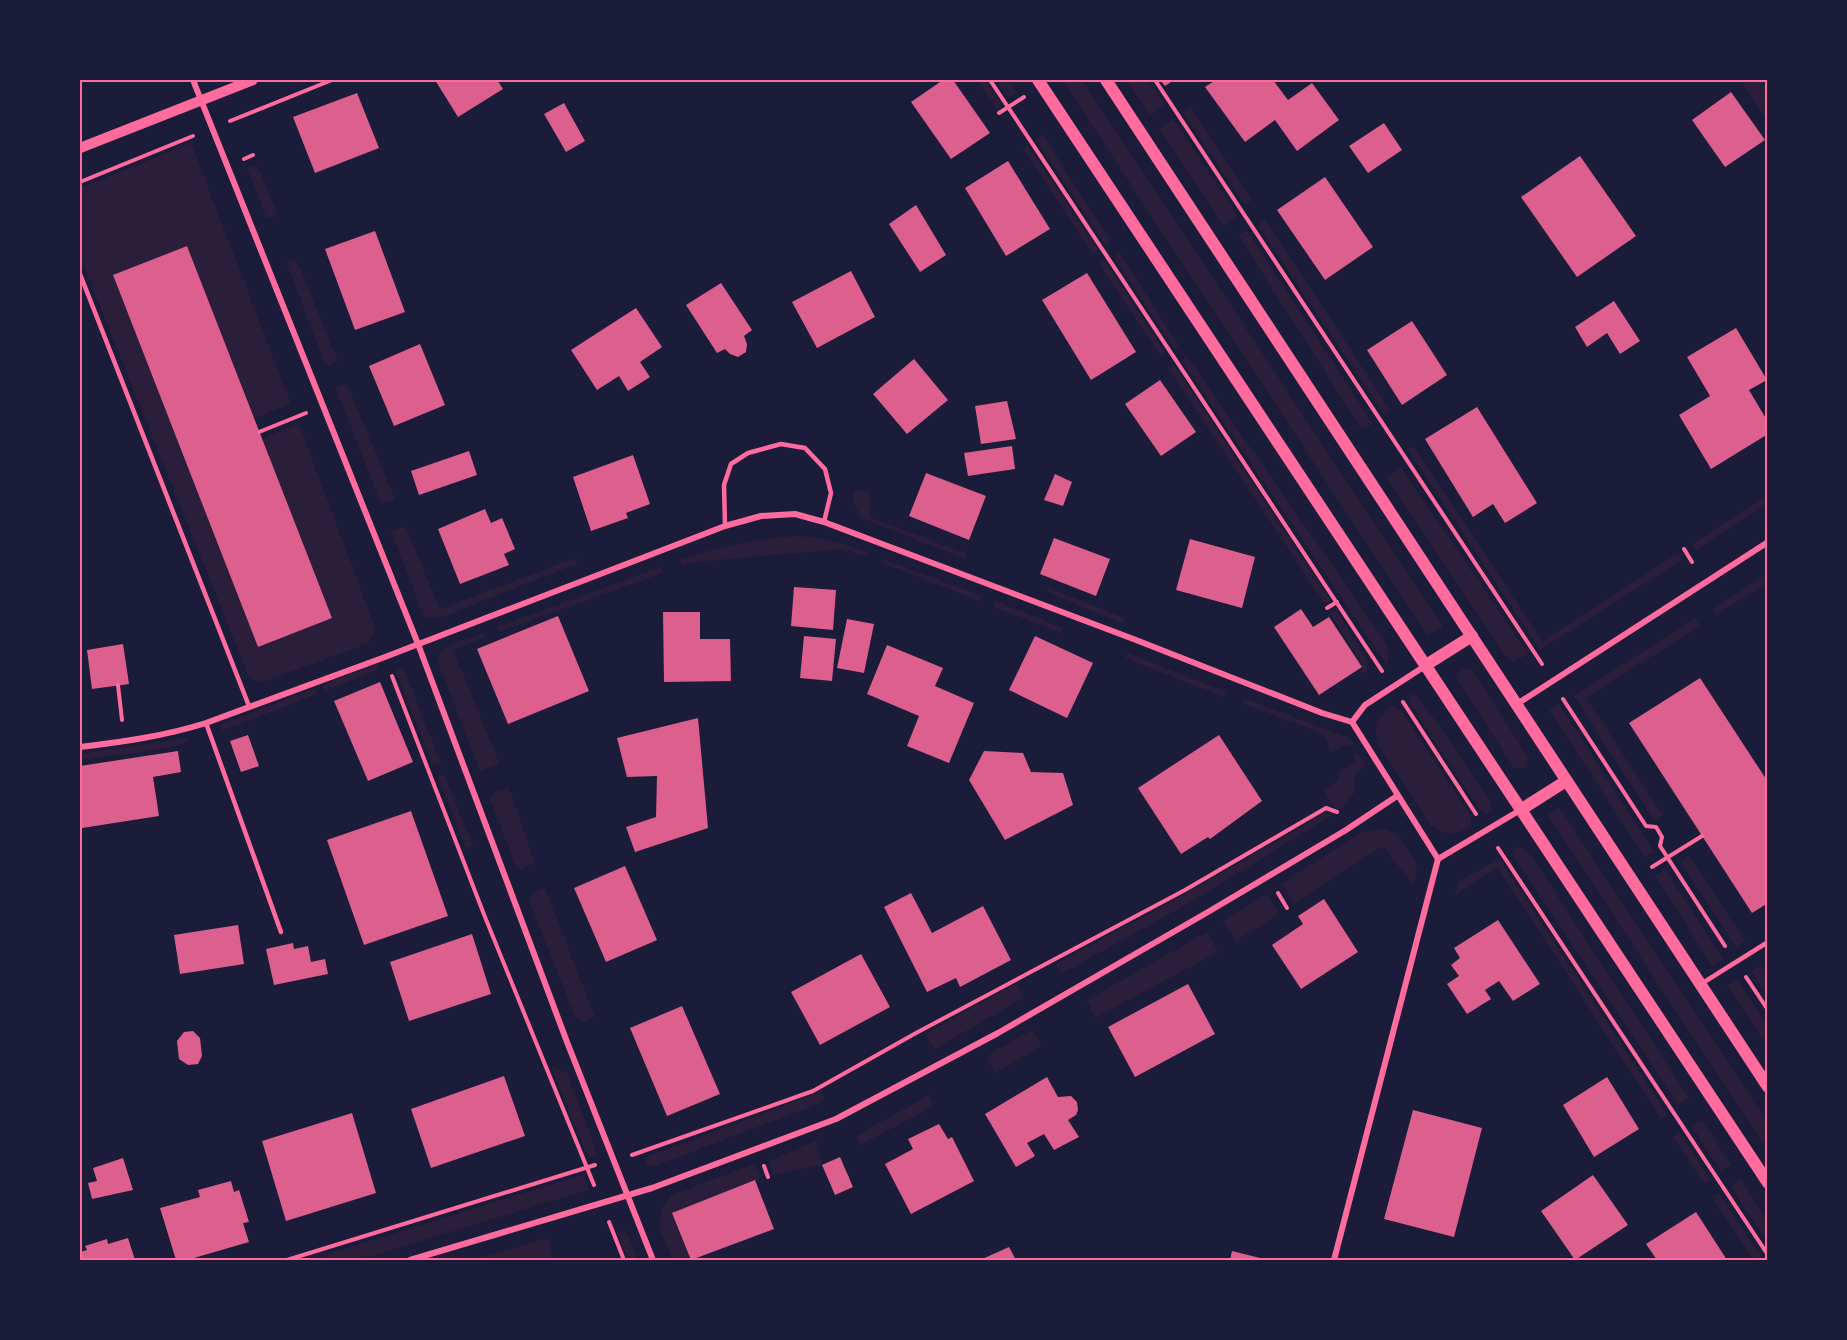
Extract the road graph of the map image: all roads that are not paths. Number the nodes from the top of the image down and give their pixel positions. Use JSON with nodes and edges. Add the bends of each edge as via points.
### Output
{"nodes":[{"id":1,"x":193,"y":80,"type":"edge"},
{"id":2,"x":253,"y":80,"type":"edge"},
{"id":3,"x":1038,"y":80,"type":"edge"},
{"id":4,"x":1106,"y":80,"type":"edge"},
{"id":5,"x":201,"y":100,"type":"junction"},
{"id":6,"x":80,"y":148,"type":"edge"},
{"id":7,"x":80,"y":274,"type":"edge"},
{"id":8,"x":824,"y":522,"type":"junction"},
{"id":9,"x":725,"y":526,"type":"junction"},
{"id":10,"x":1767,"y":542,"type":"edge"},
{"id":11,"x":1472,"y":636,"type":"junction"},
{"id":12,"x":418,"y":644,"type":"junction"},
{"id":13,"x":1426,"y":665,"type":"junction"},
{"id":14,"x":1516,"y":704,"type":"junction"},
{"id":15,"x":249,"y":706,"type":"junction"},
{"id":16,"x":1352,"y":722,"type":"junction"},
{"id":17,"x":206,"y":723,"type":"junction"},
{"id":18,"x":80,"y":747,"type":"edge"},
{"id":19,"x":1566,"y":781,"type":"junction"},
{"id":20,"x":1397,"y":796,"type":"junction"},
{"id":21,"x":1522,"y":809,"type":"junction"},
{"id":22,"x":1438,"y":860,"type":"junction"},
{"id":23,"x":281,"y":932,"type":"dead end"},
{"id":24,"x":1767,"y":942,"type":"edge"},
{"id":25,"x":1700,"y":985,"type":"junction"},
{"id":26,"x":1767,"y":1087,"type":"edge"},
{"id":27,"x":1767,"y":1183,"type":"edge"},
{"id":28,"x":627,"y":1194,"type":"junction"},
{"id":29,"x":410,"y":1260,"type":"edge"},
{"id":30,"x":653,"y":1260,"type":"edge"},
{"id":31,"x":1334,"y":1260,"type":"edge"}],
"edges":[{"from":1,"to":5,"type":"street"},
{"from":2,"to":5,"type":"street"},
{"from":3,"to":13,"type":"main road"},
{"from":4,"to":11,"type":"main road"},
{"from":5,"to":6,"type":"street"},
{"from":5,"to":12,"type":"street"},
{"from":7,"to":15,"type":"lane"},
{"from":8,"to":9,"type":"street","via":[[795,514],[761,516]]},
{"from":8,"to":9,"type":"lane","via":[[831,493],[825,469],[805,448],[781,444],[748,453],[731,464],[723,485]]},
{"from":8,"to":16,"type":"street"},
{"from":9,"to":12,"type":"street"},
{"from":10,"to":14,"type":"street"},
{"from":11,"to":13,"type":"main road"},
{"from":11,"to":14,"type":"main road"},
{"from":12,"to":15,"type":"street"},
{"from":12,"to":28,"type":"street"},
{"from":13,"to":16,"type":"street","via":[[1365,705]]},
{"from":13,"to":21,"type":"main road"},
{"from":14,"to":19,"type":"main road"},
{"from":15,"to":17,"type":"street"},
{"from":16,"to":20,"type":"street"},
{"from":17,"to":18,"type":"street"},
{"from":17,"to":23,"type":"lane"},
{"from":19,"to":21,"type":"main road"},
{"from":19,"to":25,"type":"main road"},
{"from":20,"to":22,"type":"street"},
{"from":20,"to":28,"type":"street","via":[[1208,912],[998,1033],[841,1117]]},
{"from":21,"to":22,"type":"street"},
{"from":21,"to":27,"type":"main road"},
{"from":22,"to":31,"type":"street"},
{"from":24,"to":25,"type":"lane"},
{"from":25,"to":26,"type":"main road"},
{"from":28,"to":29,"type":"street"},
{"from":28,"to":30,"type":"street"}]}
